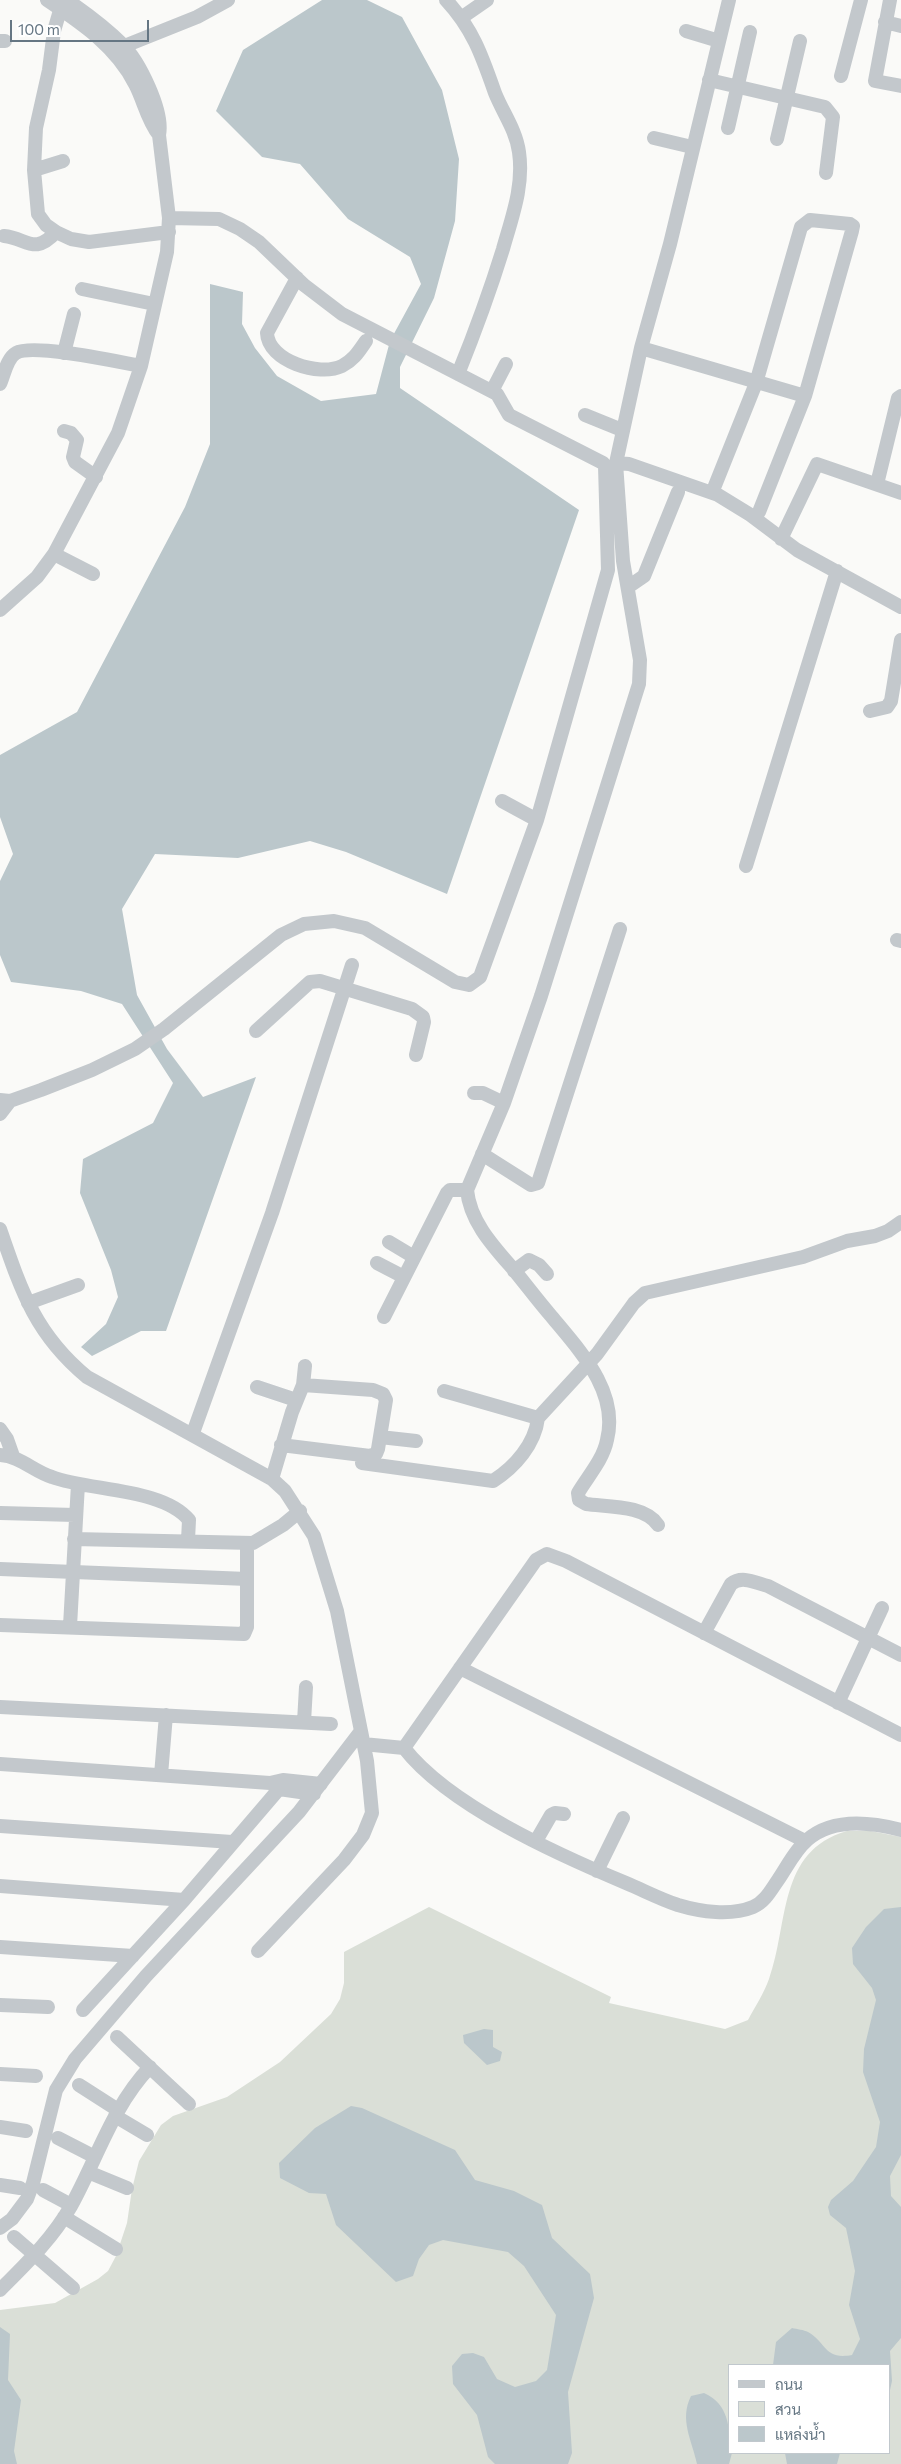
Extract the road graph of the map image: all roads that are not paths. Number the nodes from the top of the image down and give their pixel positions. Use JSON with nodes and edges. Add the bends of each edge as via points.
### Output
{"nodes":[{"id":1,"x":46,"y":0,"type":"edge"},
{"id":2,"x":228,"y":0,"type":"edge"},
{"id":3,"x":446,"y":0,"type":"edge"},
{"id":4,"x":487,"y":0,"type":"edge"},
{"id":5,"x":729,"y":0,"type":"edge"},
{"id":6,"x":861,"y":0,"type":"edge"},
{"id":7,"x":890,"y":0,"type":"edge"},
{"id":8,"x":64,"y":3,"type":"edge"},
{"id":9,"x":462,"y":18,"type":"junction"},
{"id":10,"x":885,"y":22,"type":"junction"},
{"id":11,"x":901,"y":26,"type":"edge"},
{"id":12,"x":686,"y":31,"type":"dead end"},
{"id":13,"x":750,"y":32,"type":"dead end"},
{"id":14,"x":718,"y":41,"type":"junction"},
{"id":15,"x":800,"y":41,"type":"dead end"},
{"id":16,"x":119,"y":48,"type":"junction"},
{"id":17,"x":842,"y":76,"type":"dead end"},
{"id":18,"x":709,"y":80,"type":"junction"},
{"id":19,"x":738,"y":86,"type":"junction"},
{"id":20,"x":901,"y":86,"type":"edge"},
{"id":21,"x":786,"y":98,"type":"junction"},
{"id":22,"x":728,"y":128,"type":"dead end"},
{"id":23,"x":654,"y":138,"type":"dead end"},
{"id":24,"x":777,"y":139,"type":"dead end"},
{"id":25,"x":692,"y":148,"type":"junction"},
{"id":26,"x":63,"y":161,"type":"dead end"},
{"id":27,"x":34,"y":170,"type":"junction"},
{"id":28,"x":826,"y":173,"type":"dead end"},
{"id":29,"x":169,"y":218,"type":"junction"},
{"id":30,"x":56,"y":232,"type":"junction"},
{"id":31,"x":169,"y":232,"type":"junction"},
{"id":32,"x":4,"y":236,"type":"dead end"},
{"id":33,"x":297,"y":278,"type":"junction"},
{"id":34,"x":82,"y":289,"type":"dead end"},
{"id":35,"x":154,"y":304,"type":"junction"},
{"id":36,"x":74,"y":314,"type":"dead end"},
{"id":37,"x":366,"y":341,"type":"dead end"},
{"id":38,"x":641,"y":348,"type":"junction"},
{"id":39,"x":64,"y":353,"type":"junction"},
{"id":40,"x":506,"y":364,"type":"dead end"},
{"id":41,"x":141,"y":366,"type":"junction"},
{"id":42,"x":458,"y":374,"type":"junction"},
{"id":43,"x":756,"y":383,"type":"junction"},
{"id":44,"x":0,"y":384,"type":"edge"},
{"id":45,"x":492,"y":391,"type":"junction"},
{"id":46,"x":805,"y":396,"type":"junction"},
{"id":47,"x":901,"y":396,"type":"edge"},
{"id":48,"x":585,"y":416,"type":"dead end"},
{"id":49,"x":622,"y":430,"type":"junction"},
{"id":50,"x":64,"y":431,"type":"dead end"},
{"id":51,"x":616,"y":463,"type":"junction"},
{"id":52,"x":96,"y":476,"type":"junction"},
{"id":53,"x":877,"y":484,"type":"junction"},
{"id":54,"x":714,"y":488,"type":"dead end"},
{"id":55,"x":678,"y":492,"type":"dead end"},
{"id":56,"x":901,"y":493,"type":"edge"},
{"id":57,"x":759,"y":512,"type":"dead end"},
{"id":58,"x":781,"y":539,"type":"junction"},
{"id":59,"x":54,"y":554,"type":"junction"},
{"id":60,"x":837,"y":571,"type":"junction"},
{"id":61,"x":93,"y":574,"type":"dead end"},
{"id":62,"x":628,"y":587,"type":"junction"},
{"id":63,"x":901,"y":607,"type":"edge"},
{"id":64,"x":1,"y":608,"type":"edge"},
{"id":65,"x":901,"y":640,"type":"edge"},
{"id":66,"x":870,"y":711,"type":"dead end"},
{"id":67,"x":502,"y":801,"type":"dead end"},
{"id":68,"x":537,"y":820,"type":"junction"},
{"id":69,"x":746,"y":866,"type":"dead end"},
{"id":70,"x":620,"y":928,"type":"dead end"},
{"id":71,"x":352,"y":965,"type":"dead end"},
{"id":72,"x":345,"y":989,"type":"junction"},
{"id":73,"x":256,"y":1030,"type":"dead end"},
{"id":74,"x":416,"y":1056,"type":"dead end"},
{"id":75,"x":474,"y":1093,"type":"dead end"},
{"id":76,"x":5,"y":1100,"type":"edge"},
{"id":77,"x":504,"y":1103,"type":"junction"},
{"id":78,"x":0,"y":1114,"type":"edge"},
{"id":79,"x":482,"y":1154,"type":"junction"},
{"id":80,"x":467,"y":1190,"type":"junction"},
{"id":81,"x":901,"y":1222,"type":"edge"},
{"id":82,"x":0,"y":1229,"type":"edge"},
{"id":83,"x":389,"y":1242,"type":"dead end"},
{"id":84,"x":414,"y":1257,"type":"junction"},
{"id":85,"x":378,"y":1263,"type":"dead end"},
{"id":86,"x":514,"y":1270,"type":"junction"},
{"id":87,"x":547,"y":1274,"type":"dead end"},
{"id":88,"x":404,"y":1277,"type":"junction"},
{"id":89,"x":78,"y":1285,"type":"dead end"},
{"id":90,"x":28,"y":1303,"type":"junction"},
{"id":91,"x":384,"y":1317,"type":"dead end"},
{"id":92,"x":591,"y":1365,"type":"junction"},
{"id":93,"x":305,"y":1366,"type":"dead end"},
{"id":94,"x":303,"y":1385,"type":"junction"},
{"id":95,"x":256,"y":1387,"type":"dead end"},
{"id":96,"x":444,"y":1392,"type":"dead end"},
{"id":97,"x":296,"y":1400,"type":"junction"},
{"id":98,"x":538,"y":1418,"type":"junction"},
{"id":99,"x":0,"y":1428,"type":"edge"},
{"id":100,"x":193,"y":1433,"type":"junction"},
{"id":101,"x":380,"y":1437,"type":"junction"},
{"id":102,"x":416,"y":1441,"type":"dead end"},
{"id":103,"x":281,"y":1445,"type":"junction"},
{"id":104,"x":6,"y":1455,"type":"edge"},
{"id":105,"x":362,"y":1463,"type":"dead end"},
{"id":106,"x":272,"y":1479,"type":"junction"},
{"id":107,"x":78,"y":1484,"type":"junction"},
{"id":108,"x":300,"y":1511,"type":"junction"},
{"id":109,"x":0,"y":1513,"type":"edge"},
{"id":110,"x":75,"y":1515,"type":"junction"},
{"id":111,"x":658,"y":1525,"type":"dead end"},
{"id":112,"x":74,"y":1539,"type":"junction"},
{"id":113,"x":188,"y":1540,"type":"junction"},
{"id":114,"x":250,"y":1543,"type":"junction"},
{"id":115,"x":0,"y":1570,"type":"edge"},
{"id":116,"x":73,"y":1572,"type":"junction"},
{"id":117,"x":247,"y":1579,"type":"junction"},
{"id":118,"x":882,"y":1608,"type":"dead end"},
{"id":119,"x":0,"y":1625,"type":"edge"},
{"id":120,"x":70,"y":1626,"type":"junction"},
{"id":121,"x":704,"y":1633,"type":"junction"},
{"id":122,"x":868,"y":1639,"type":"junction"},
{"id":123,"x":901,"y":1655,"type":"edge"},
{"id":124,"x":460,"y":1668,"type":"junction"},
{"id":125,"x":306,"y":1687,"type":"dead end"},
{"id":126,"x":838,"y":1703,"type":"junction"},
{"id":127,"x":0,"y":1707,"type":"edge"},
{"id":128,"x":166,"y":1715,"type":"junction"},
{"id":129,"x":304,"y":1722,"type":"junction"},
{"id":130,"x":331,"y":1724,"type":"dead end"},
{"id":131,"x":901,"y":1735,"type":"edge"},
{"id":132,"x":362,"y":1737,"type":"junction"},
{"id":133,"x":404,"y":1748,"type":"junction"},
{"id":134,"x":0,"y":1764,"type":"edge"},
{"id":135,"x":161,"y":1775,"type":"junction"},
{"id":136,"x":277,"y":1784,"type":"junction"},
{"id":137,"x":317,"y":1789,"type":"junction"},
{"id":138,"x":564,"y":1814,"type":"dead end"},
{"id":139,"x":623,"y":1818,"type":"dead end"},
{"id":140,"x":0,"y":1826,"type":"edge"},
{"id":141,"x":901,"y":1830,"type":"edge"},
{"id":142,"x":536,"y":1841,"type":"junction"},
{"id":143,"x":806,"y":1841,"type":"junction"},
{"id":144,"x":232,"y":1842,"type":"junction"},
{"id":145,"x":597,"y":1871,"type":"junction"},
{"id":146,"x":0,"y":1886,"type":"edge"},
{"id":147,"x":184,"y":1900,"type":"junction"},
{"id":148,"x":0,"y":1947,"type":"edge"},
{"id":149,"x":258,"y":1952,"type":"dead end"},
{"id":150,"x":133,"y":1956,"type":"junction"},
{"id":151,"x":0,"y":2005,"type":"edge"},
{"id":152,"x":48,"y":2007,"type":"dead end"},
{"id":153,"x":83,"y":2010,"type":"dead end"},
{"id":154,"x":117,"y":2037,"type":"dead end"},
{"id":155,"x":150,"y":2068,"type":"junction"},
{"id":156,"x":0,"y":2074,"type":"edge"},
{"id":157,"x":36,"y":2076,"type":"dead end"},
{"id":158,"x":79,"y":2084,"type":"dead end"},
{"id":159,"x":189,"y":2104,"type":"dead end"},
{"id":160,"x":116,"y":2113,"type":"junction"},
{"id":161,"x":0,"y":2127,"type":"edge"},
{"id":162,"x":26,"y":2131,"type":"dead end"},
{"id":163,"x":147,"y":2135,"type":"dead end"},
{"id":164,"x":58,"y":2138,"type":"dead end"},
{"id":165,"x":94,"y":2157,"type":"junction"},
{"id":166,"x":88,"y":2172,"type":"junction"},
{"id":167,"x":0,"y":2185,"type":"edge"},
{"id":168,"x":20,"y":2188,"type":"dead end"},
{"id":169,"x":126,"y":2188,"type":"dead end"},
{"id":170,"x":43,"y":2190,"type":"dead end"},
{"id":171,"x":68,"y":2211,"type":"junction"},
{"id":172,"x":0,"y":2228,"type":"edge"},
{"id":173,"x":14,"y":2237,"type":"dead end"},
{"id":174,"x":116,"y":2249,"type":"dead end"},
{"id":175,"x":35,"y":2255,"type":"junction"},
{"id":176,"x":73,"y":2288,"type":"dead end"},
{"id":177,"x":0,"y":2290,"type":"edge"}],
"edges":[{"from":1,"to":8,"type":"street"},
{"from":2,"to":16,"type":"street","via":[[197,17]]},
{"from":3,"to":9,"type":"street"},
{"from":4,"to":9,"type":"street"},
{"from":5,"to":14,"type":"street"},
{"from":6,"to":17,"type":"street"},
{"from":7,"to":10,"type":"street"},
{"from":8,"to":16,"type":"street"},
{"from":8,"to":27,"type":"street","via":[[54,31],[50,70],[36,128]]},
{"from":9,"to":42,"type":"street","via":[[479,46],[497,97],[514,132],[520,184],[489,293]]},
{"from":10,"to":11,"type":"street"},
{"from":10,"to":20,"type":"street","via":[[875,81]]},
{"from":12,"to":14,"type":"street"},
{"from":13,"to":19,"type":"street"},
{"from":14,"to":18,"type":"street"},
{"from":15,"to":21,"type":"street"},
{"from":16,"to":29,"type":"street","via":[[152,127],[159,135]]},
{"from":18,"to":19,"type":"street"},
{"from":18,"to":25,"type":"street"},
{"from":19,"to":21,"type":"street"},
{"from":19,"to":22,"type":"street"},
{"from":21,"to":24,"type":"street"},
{"from":21,"to":28,"type":"street","via":[[825,107],[833,117]]},
{"from":23,"to":25,"type":"street"},
{"from":25,"to":38,"type":"street"},
{"from":26,"to":27,"type":"street"},
{"from":27,"to":30,"type":"street","via":[[38,214]]},
{"from":29,"to":31,"type":"street"},
{"from":29,"to":33,"type":"street","via":[[219,219],[259,242]]},
{"from":30,"to":31,"type":"street","via":[[90,242]]},
{"from":30,"to":32,"type":"street","via":[[33,245]]},
{"from":31,"to":35,"type":"street"},
{"from":33,"to":37,"type":"street","via":[[267,333],[267,342],[275,351],[310,368],[327,370],[355,358]]},
{"from":33,"to":42,"type":"street","via":[[342,314]]},
{"from":34,"to":35,"type":"street"},
{"from":35,"to":41,"type":"street"},
{"from":36,"to":39,"type":"street"},
{"from":38,"to":43,"type":"street"},
{"from":38,"to":49,"type":"street"},
{"from":39,"to":41,"type":"street"},
{"from":39,"to":44,"type":"street","via":[[32,350],[14,354]]},
{"from":40,"to":45,"type":"street"},
{"from":41,"to":52,"type":"street","via":[[118,433]]},
{"from":42,"to":45,"type":"street"},
{"from":43,"to":46,"type":"street"},
{"from":43,"to":46,"type":"street","via":[[801,228],[810,220],[850,224],[852,231]]},
{"from":43,"to":54,"type":"street"},
{"from":45,"to":68,"type":"street","via":[[502,399],[509,415],[605,466],[608,570]]},
{"from":46,"to":57,"type":"street"},
{"from":47,"to":53,"type":"street"},
{"from":48,"to":49,"type":"street"},
{"from":49,"to":51,"type":"street"},
{"from":50,"to":52,"type":"street","via":[[77,440],[75,462]]},
{"from":51,"to":58,"type":"street","via":[[629,464],[718,495]]},
{"from":51,"to":62,"type":"street"},
{"from":52,"to":59,"type":"street"},
{"from":53,"to":56,"type":"street"},
{"from":53,"to":58,"type":"street","via":[[817,464]]},
{"from":55,"to":62,"type":"street","via":[[644,576]]},
{"from":58,"to":60,"type":"street"},
{"from":59,"to":61,"type":"street"},
{"from":59,"to":64,"type":"street","via":[[36,577]]},
{"from":60,"to":63,"type":"street"},
{"from":60,"to":69,"type":"street"},
{"from":62,"to":77,"type":"street","via":[[640,660],[639,684]]},
{"from":65,"to":66,"type":"street","via":[[891,702],[887,707]]},
{"from":67,"to":68,"type":"street"},
{"from":68,"to":76,"type":"street","via":[[480,978],[469,985],[455,982],[366,928],[334,921],[304,924],[281,935],[135,1049],[92,1070]]},
{"from":70,"to":79,"type":"street","via":[[538,1183],[531,1185]]},
{"from":71,"to":72,"type":"street"},
{"from":72,"to":73,"type":"street","via":[[320,981],[310,982]]},
{"from":72,"to":74,"type":"street","via":[[412,1009],[423,1018]]},
{"from":72,"to":100,"type":"street","via":[[272,1212]]},
{"from":75,"to":77,"type":"street","via":[[483,1093]]},
{"from":76,"to":78,"type":"street"},
{"from":77,"to":79,"type":"street"},
{"from":79,"to":80,"type":"street"},
{"from":80,"to":84,"type":"street","via":[[450,1190],[447,1193]]},
{"from":80,"to":86,"type":"street","via":[[469,1205],[490,1242]]},
{"from":81,"to":92,"type":"street","via":[[875,1236],[847,1241],[803,1257],[644,1293]]},
{"from":82,"to":90,"type":"street"},
{"from":83,"to":84,"type":"street"},
{"from":84,"to":88,"type":"street"},
{"from":85,"to":88,"type":"street"},
{"from":86,"to":87,"type":"street","via":[[529,1260]]},
{"from":86,"to":92,"type":"street"},
{"from":88,"to":91,"type":"street"},
{"from":89,"to":90,"type":"street"},
{"from":90,"to":100,"type":"street","via":[[46,1335],[87,1377]]},
{"from":92,"to":98,"type":"street"},
{"from":92,"to":111,"type":"street","via":[[608,1402],[608,1440],[600,1460],[578,1493],[579,1500],[586,1504],[639,1511]]},
{"from":93,"to":94,"type":"street"},
{"from":94,"to":97,"type":"street"},
{"from":94,"to":101,"type":"street","via":[[373,1390],[383,1394],[386,1400]]},
{"from":95,"to":97,"type":"street"},
{"from":96,"to":98,"type":"street"},
{"from":97,"to":103,"type":"street"},
{"from":98,"to":105,"type":"street","via":[[525,1451],[493,1481]]},
{"from":99,"to":104,"type":"street","via":[[7,1439]]},
{"from":100,"to":106,"type":"street"},
{"from":101,"to":102,"type":"street"},
{"from":101,"to":103,"type":"street","via":[[376,1454],[370,1456]]},
{"from":103,"to":106,"type":"street"},
{"from":104,"to":107,"type":"street","via":[[53,1478]]},
{"from":106,"to":108,"type":"street"},
{"from":107,"to":110,"type":"street"},
{"from":107,"to":113,"type":"street","via":[[134,1493],[170,1506],[189,1520]]},
{"from":108,"to":114,"type":"street","via":[[273,1532]]},
{"from":108,"to":132,"type":"street","via":[[314,1536],[337,1611]]},
{"from":109,"to":110,"type":"street"},
{"from":110,"to":112,"type":"street"},
{"from":112,"to":113,"type":"street"},
{"from":112,"to":116,"type":"street"},
{"from":113,"to":114,"type":"street"},
{"from":114,"to":117,"type":"street"},
{"from":115,"to":116,"type":"street"},
{"from":116,"to":117,"type":"street"},
{"from":116,"to":120,"type":"street"},
{"from":117,"to":120,"type":"street","via":[[248,1627],[244,1634]]},
{"from":118,"to":122,"type":"street"},
{"from":119,"to":120,"type":"street"},
{"from":121,"to":122,"type":"street","via":[[731,1584],[744,1579],[768,1586]]},
{"from":121,"to":124,"type":"street","via":[[547,1554],[536,1560]]},
{"from":121,"to":126,"type":"street"},
{"from":122,"to":123,"type":"street"},
{"from":122,"to":126,"type":"street"},
{"from":124,"to":133,"type":"street"},
{"from":124,"to":143,"type":"street"},
{"from":125,"to":129,"type":"street"},
{"from":126,"to":131,"type":"street"},
{"from":127,"to":128,"type":"street"},
{"from":128,"to":129,"type":"street"},
{"from":128,"to":135,"type":"street"},
{"from":129,"to":130,"type":"street"},
{"from":132,"to":133,"type":"street"},
{"from":132,"to":137,"type":"street"},
{"from":132,"to":149,"type":"street","via":[[371,1794],[369,1824],[344,1860]]},
{"from":133,"to":142,"type":"street","via":[[411,1758],[452,1791]]},
{"from":134,"to":135,"type":"street"},
{"from":135,"to":136,"type":"street"},
{"from":136,"to":137,"type":"street"},
{"from":136,"to":144,"type":"street"},
{"from":137,"to":172,"type":"street","via":[[146,1976],[67,2070],[56,2090],[33,2183],[12,2219]]},
{"from":138,"to":142,"type":"street","via":[[551,1815]]},
{"from":139,"to":145,"type":"street"},
{"from":140,"to":144,"type":"street"},
{"from":141,"to":143,"type":"street","via":[[884,1825],[848,1823],[817,1832]]},
{"from":142,"to":145,"type":"street"},
{"from":143,"to":145,"type":"street","via":[[763,1902],[735,1912],[679,1905]]},
{"from":144,"to":147,"type":"street"},
{"from":146,"to":147,"type":"street"},
{"from":147,"to":150,"type":"street"},
{"from":148,"to":150,"type":"street"},
{"from":150,"to":153,"type":"street"},
{"from":151,"to":152,"type":"street"},
{"from":154,"to":155,"type":"street"},
{"from":155,"to":159,"type":"street"},
{"from":155,"to":160,"type":"street"},
{"from":156,"to":157,"type":"street"},
{"from":158,"to":160,"type":"street"},
{"from":160,"to":163,"type":"street"},
{"from":160,"to":165,"type":"street"},
{"from":161,"to":162,"type":"street"},
{"from":164,"to":165,"type":"street"},
{"from":165,"to":166,"type":"street"},
{"from":166,"to":169,"type":"street"},
{"from":166,"to":171,"type":"street"},
{"from":167,"to":168,"type":"street"},
{"from":170,"to":171,"type":"street"},
{"from":171,"to":174,"type":"street"},
{"from":171,"to":175,"type":"street"},
{"from":173,"to":175,"type":"street"},
{"from":175,"to":176,"type":"street"},
{"from":175,"to":177,"type":"street"}]}
